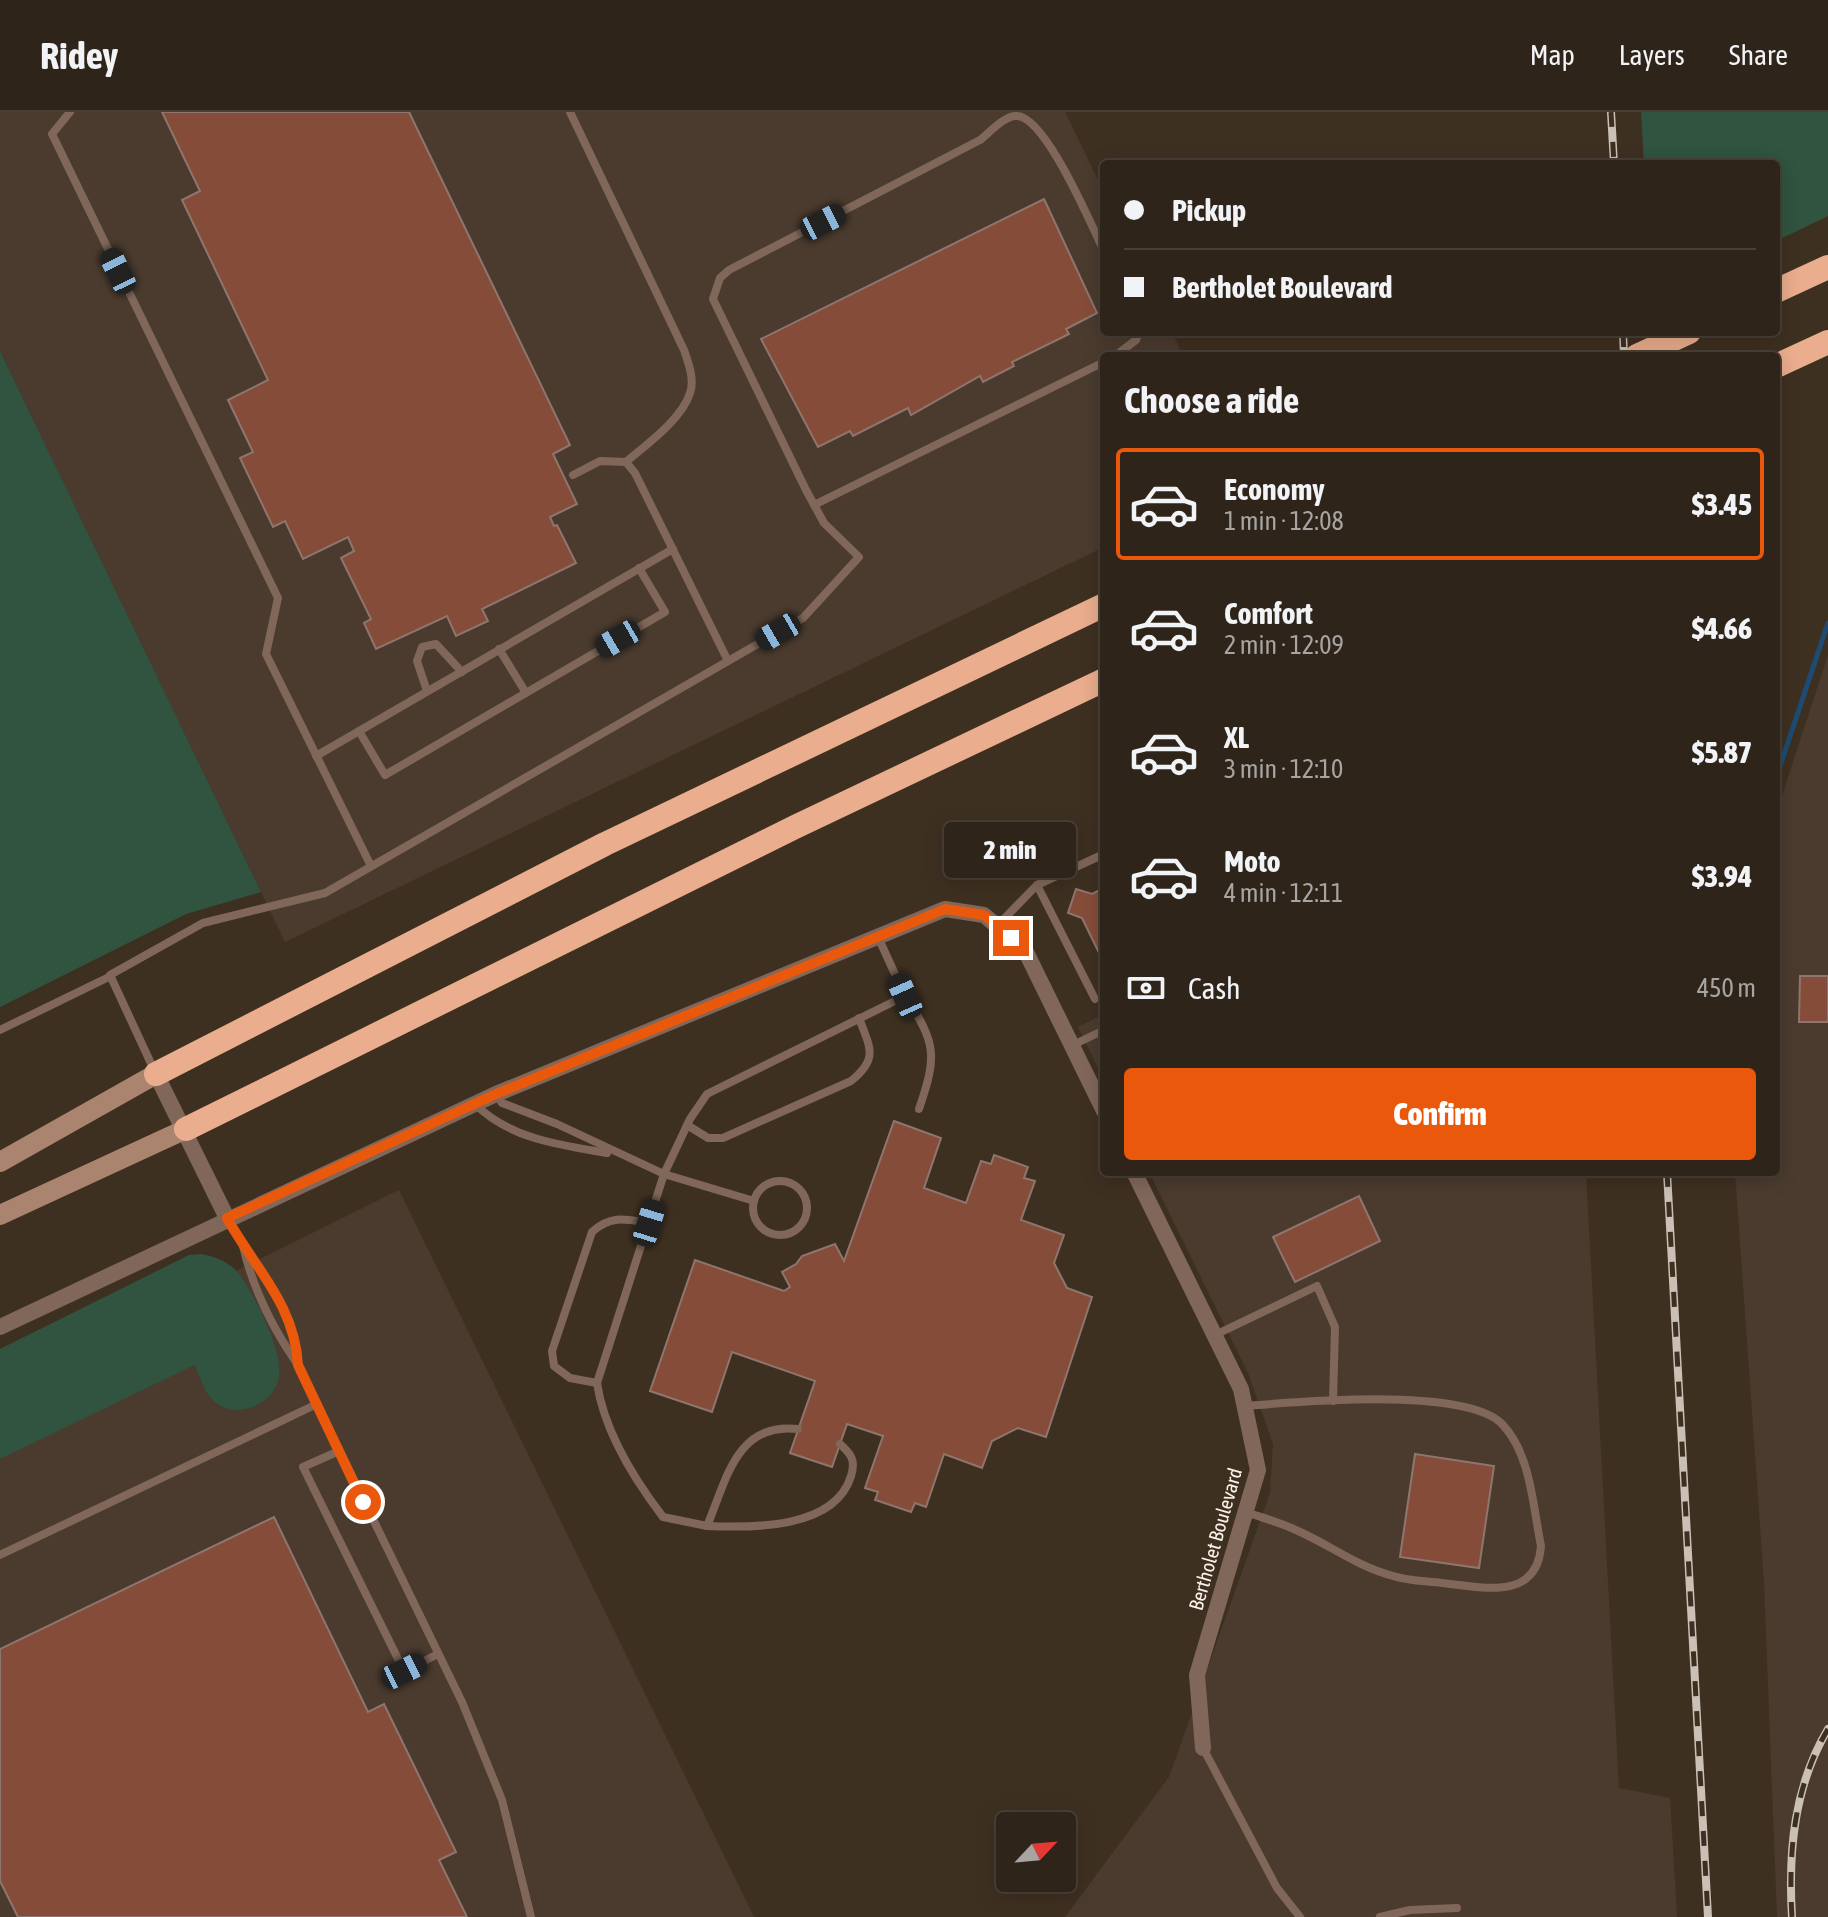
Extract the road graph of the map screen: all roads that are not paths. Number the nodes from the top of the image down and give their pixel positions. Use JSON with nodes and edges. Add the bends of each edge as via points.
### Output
{"nodes":[{"id":1,"x":70,"y":112,"type":"edge"},
{"id":2,"x":570,"y":112,"type":"edge"},
{"id":3,"x":1100,"y":243,"type":"edge"},
{"id":4,"x":1828,"y":267,"type":"edge"},
{"id":5,"x":1780,"y":289,"type":"edge"},
{"id":6,"x":1138,"y":336,"type":"edge"},
{"id":7,"x":1680,"y":336,"type":"edge"},
{"id":8,"x":1828,"y":342,"type":"edge"},
{"id":9,"x":1120,"y":352,"type":"edge"},
{"id":10,"x":1646,"y":352,"type":"edge"},
{"id":11,"x":1100,"y":364,"type":"edge"},
{"id":12,"x":1780,"y":364,"type":"edge"},
{"id":13,"x":626,"y":462,"type":"junction"},
{"id":14,"x":573,"y":475,"type":"dead end"},
{"id":15,"x":814,"y":505,"type":"junction"},
{"id":16,"x":673,"y":549,"type":"junction"},
{"id":17,"x":639,"y":568,"type":"junction"},
{"id":18,"x":1100,"y":607,"type":"edge"},
{"id":19,"x":499,"y":649,"type":"junction"},
{"id":20,"x":728,"y":661,"type":"junction"},
{"id":21,"x":462,"y":672,"type":"junction"},
{"id":22,"x":1100,"y":682,"type":"edge"},
{"id":23,"x":427,"y":691,"type":"junction"},
{"id":24,"x":526,"y":693,"type":"junction"},
{"id":25,"x":359,"y":731,"type":"junction"},
{"id":26,"x":316,"y":756,"type":"junction"},
{"id":27,"x":1100,"y":856,"type":"edge"},
{"id":28,"x":371,"y":866,"type":"junction"},
{"id":29,"x":1037,"y":885,"type":"junction"},
{"id":30,"x":997,"y":926,"type":"junction"},
{"id":31,"x":878,"y":937,"type":"junction"},
{"id":32,"x":111,"y":976,"type":"junction"},
{"id":33,"x":905,"y":996,"type":"junction"},
{"id":34,"x":1095,"y":999,"type":"dead end"},
{"id":35,"x":859,"y":1018,"type":"junction"},
{"id":36,"x":0,"y":1030,"type":"edge"},
{"id":37,"x":1100,"y":1032,"type":"edge"},
{"id":38,"x":1072,"y":1046,"type":"junction"},
{"id":39,"x":156,"y":1074,"type":"junction"},
{"id":40,"x":496,"y":1094,"type":"junction"},
{"id":41,"x":1100,"y":1103,"type":"edge"},
{"id":42,"x":475,"y":1104,"type":"junction"},
{"id":43,"x":919,"y":1109,"type":"dead end"},
{"id":44,"x":687,"y":1125,"type":"junction"},
{"id":45,"x":186,"y":1129,"type":"junction"},
{"id":46,"x":616,"y":1154,"type":"junction"},
{"id":47,"x":0,"y":1162,"type":"edge"},
{"id":48,"x":664,"y":1174,"type":"junction"},
{"id":49,"x":1136,"y":1176,"type":"edge"},
{"id":50,"x":754,"y":1201,"type":"junction"},
{"id":51,"x":0,"y":1215,"type":"edge"},
{"id":52,"x":227,"y":1218,"type":"junction"},
{"id":53,"x":649,"y":1223,"type":"junction"},
{"id":54,"x":243,"y":1246,"type":"junction"},
{"id":55,"x":0,"y":1327,"type":"edge"},
{"id":56,"x":1214,"y":1335,"type":"junction"},
{"id":57,"x":298,"y":1365,"type":"junction"},
{"id":58,"x":597,"y":1383,"type":"junction"},
{"id":59,"x":1333,"y":1401,"type":"junction"},
{"id":60,"x":317,"y":1404,"type":"junction"},
{"id":61,"x":1245,"y":1407,"type":"junction"},
{"id":62,"x":798,"y":1429,"type":"dead end"},
{"id":63,"x":840,"y":1444,"type":"dead end"},
{"id":64,"x":339,"y":1451,"type":"junction"},
{"id":65,"x":1246,"y":1512,"type":"junction"},
{"id":66,"x":707,"y":1526,"type":"junction"},
{"id":67,"x":0,"y":1555,"type":"edge"},
{"id":68,"x":438,"y":1654,"type":"junction"},
{"id":69,"x":1203,"y":1748,"type":"joint"},
{"id":70,"x":1457,"y":1908,"type":"dead end"},
{"id":71,"x":531,"y":1917,"type":"edge"},
{"id":72,"x":1300,"y":1917,"type":"edge"},
{"id":73,"x":1380,"y":1917,"type":"edge"}],
"edges":[{"from":1,"to":26,"type":"lane","via":[[52,134],[278,598],[266,654]]},
{"from":2,"to":13,"type":"lane","via":[[690,371],[691,390],[684,404]]},
{"from":3,"to":15,"type":"lane","via":[[1047,142],[1019,116],[720,278],[713,299]]},
{"from":4,"to":5,"type":"highway"},
{"from":6,"to":9,"type":"lane"},
{"from":7,"to":10,"type":"highway"},
{"from":8,"to":12,"type":"highway"},
{"from":11,"to":15,"type":"lane"},
{"from":13,"to":14,"type":"lane","via":[[600,461]]},
{"from":13,"to":16,"type":"lane"},
{"from":15,"to":20,"type":"lane","via":[[859,557],[803,618]]},
{"from":16,"to":17,"type":"lane"},
{"from":16,"to":20,"type":"lane"},
{"from":17,"to":19,"type":"lane"},
{"from":17,"to":24,"type":"lane","via":[[665,612]]},
{"from":18,"to":39,"type":"highway","via":[[605,844]]},
{"from":19,"to":21,"type":"lane"},
{"from":19,"to":24,"type":"lane"},
{"from":20,"to":28,"type":"lane"},
{"from":21,"to":23,"type":"lane"},
{"from":21,"to":23,"type":"lane","via":[[436,644],[422,647],[417,661]]},
{"from":22,"to":45,"type":"highway"},
{"from":23,"to":25,"type":"lane"},
{"from":24,"to":25,"type":"lane","via":[[385,775]]},
{"from":25,"to":26,"type":"lane"},
{"from":26,"to":28,"type":"lane"},
{"from":27,"to":29,"type":"lane"},
{"from":28,"to":32,"type":"lane","via":[[325,893],[203,923]]},
{"from":29,"to":30,"type":"lane"},
{"from":29,"to":34,"type":"lane"},
{"from":30,"to":31,"type":"street","via":[[984,915],[945,909]]},
{"from":30,"to":38,"type":"street","via":[[1025,950]]},
{"from":31,"to":33,"type":"lane"},
{"from":31,"to":40,"type":"street"},
{"from":32,"to":36,"type":"lane"},
{"from":32,"to":39,"type":"lane"},
{"from":33,"to":35,"type":"lane"},
{"from":33,"to":43,"type":"lane","via":[[925,1025],[933,1067]]},
{"from":35,"to":44,"type":"lane","via":[[707,1094]]},
{"from":35,"to":44,"type":"lane","via":[[871,1052],[866,1068],[851,1081],[723,1138],[708,1138]]},
{"from":37,"to":38,"type":"lane"},
{"from":38,"to":41,"type":"street"},
{"from":39,"to":45,"type":"street"},
{"from":39,"to":47,"type":"main road"},
{"from":40,"to":42,"type":"street"},
{"from":40,"to":46,"type":"lane","via":[[502,1103]]},
{"from":42,"to":46,"type":"lane","via":[[490,1118],[546,1143]]},
{"from":42,"to":52,"type":"street"},
{"from":44,"to":48,"type":"lane"},
{"from":45,"to":51,"type":"main road"},
{"from":45,"to":52,"type":"street"},
{"from":46,"to":48,"type":"lane"},
{"from":48,"to":50,"type":"lane"},
{"from":48,"to":53,"type":"lane"},
{"from":49,"to":56,"type":"street","name":"Bertholet Boulevard"},
{"from":50,"to":50,"type":"lane","via":[[754,1218],[775,1235],[792,1232],[807,1211],[802,1194],[780,1181],[763,1186]]},
{"from":52,"to":54,"type":"lane"},
{"from":52,"to":55,"type":"street"},
{"from":53,"to":58,"type":"lane"},
{"from":53,"to":58,"type":"lane","via":[[620,1218],[604,1221],[592,1232],[552,1351],[554,1366],[570,1378]]},
{"from":54,"to":57,"type":"lane","via":[[250,1276]]},
{"from":54,"to":57,"type":"lane","via":[[264,1269],[297,1340]]},
{"from":56,"to":59,"type":"lane","via":[[1317,1286],[1335,1327]]},
{"from":56,"to":61,"type":"street","name":"Bertholet Boulevard"},
{"from":57,"to":60,"type":"lane"},
{"from":58,"to":66,"type":"lane","via":[[601,1409],[644,1492],[663,1517]]},
{"from":59,"to":61,"type":"lane"},
{"from":59,"to":65,"type":"lane","via":[[1434,1402],[1485,1412],[1502,1423],[1518,1446],[1541,1546],[1540,1561],[1531,1574],[1516,1585],[1495,1589],[1394,1577]]},
{"from":60,"to":64,"type":"lane"},
{"from":60,"to":67,"type":"lane"},
{"from":61,"to":65,"type":"street","name":"Bertholet Boulevard","via":[[1258,1470]]},
{"from":62,"to":66,"type":"lane","via":[[776,1426],[742,1447]]},
{"from":63,"to":66,"type":"lane","via":[[854,1466],[847,1488],[834,1504],[813,1515],[777,1522]]},
{"from":64,"to":68,"type":"lane"},
{"from":64,"to":68,"type":"lane","via":[[303,1467],[404,1671]]},
{"from":65,"to":69,"type":"street","name":"Bertholet Boulevard","via":[[1197,1675]]},
{"from":68,"to":71,"type":"lane","via":[[502,1800]]},
{"from":69,"to":72,"type":"lane","via":[[1277,1888]]},
{"from":70,"to":73,"type":"lane"}]}
